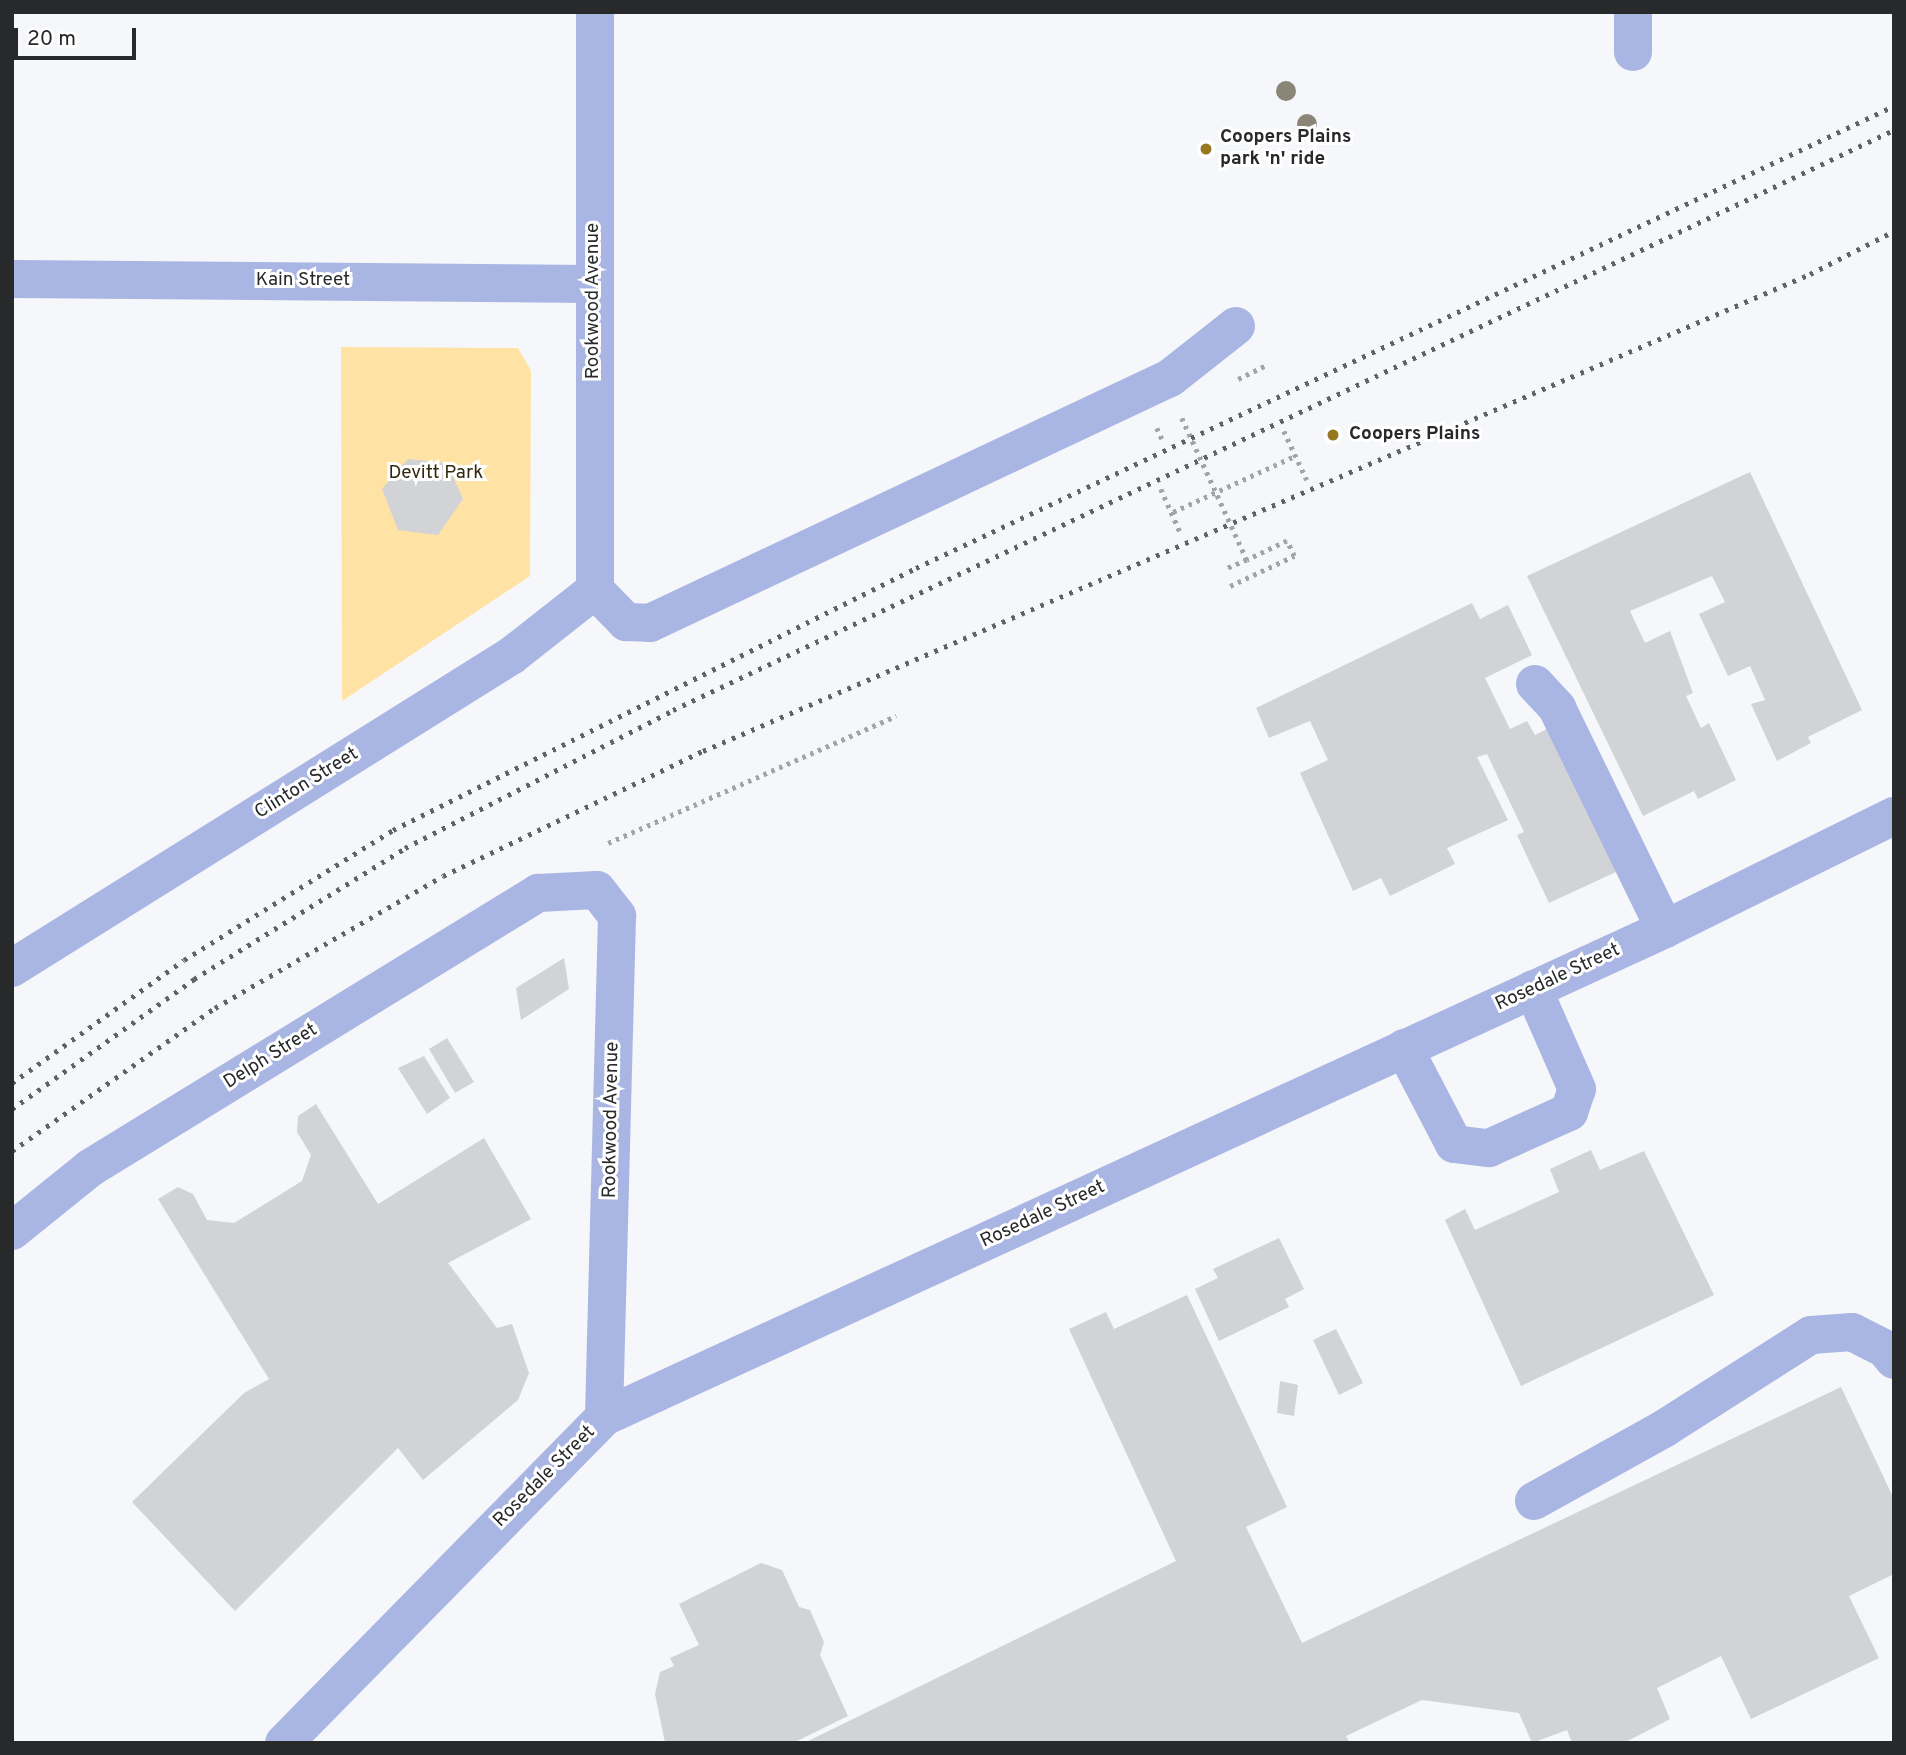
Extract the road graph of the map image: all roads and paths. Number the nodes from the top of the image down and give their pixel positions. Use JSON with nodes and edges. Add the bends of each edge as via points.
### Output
{"nodes":[{"id":1,"x":595,"y":12,"type":"edge"},
{"id":2,"x":1633,"y":12,"type":"edge"},
{"id":3,"x":1633,"y":52,"type":"dead end"},
{"id":4,"x":12,"y":279,"type":"edge"},
{"id":5,"x":593,"y":284,"type":"junction"},
{"id":6,"x":1236,"y":326,"type":"dead end"},
{"id":7,"x":1176,"y":406,"type":"dead end"},
{"id":8,"x":1284,"y":430,"type":"dead end"},
{"id":9,"x":1295,"y":456,"type":"junction"},
{"id":10,"x":1307,"y":480,"type":"dead end"},
{"id":11,"x":1161,"y":489,"type":"dead end"},
{"id":12,"x":1215,"y":493,"type":"junction"},
{"id":13,"x":1172,"y":512,"type":"junction"},
{"id":14,"x":1181,"y":534,"type":"dead end"},
{"id":15,"x":1247,"y":560,"type":"junction"},
{"id":16,"x":1224,"y":570,"type":"dead end"},
{"id":17,"x":1230,"y":586,"type":"dead end"},
{"id":18,"x":595,"y":590,"type":"junction"},
{"id":19,"x":1535,"y":684,"type":"dead end"},
{"id":20,"x":896,"y":716,"type":"dead end"},
{"id":21,"x":1894,"y":816,"type":"edge"},
{"id":22,"x":608,"y":843,"type":"dead end"},
{"id":23,"x":538,"y":893,"type":"joint"},
{"id":24,"x":1665,"y":929,"type":"junction"},
{"id":25,"x":12,"y":968,"type":"edge"},
{"id":26,"x":1533,"y":989,"type":"junction"},
{"id":27,"x":1404,"y":1048,"type":"junction"},
{"id":28,"x":12,"y":1231,"type":"edge"},
{"id":29,"x":1894,"y":1360,"type":"edge"},
{"id":30,"x":604,"y":1417,"type":"junction"},
{"id":31,"x":1534,"y":1501,"type":"dead end"},
{"id":32,"x":284,"y":1743,"type":"edge"}],
"edges":[{"from":1,"to":5,"type":"street","name":"Rookwood Avenue"},
{"from":2,"to":3,"type":"street"},
{"from":4,"to":5,"type":"street","name":"Kain Street"},
{"from":5,"to":18,"type":"street","name":"Rookwood Avenue"},
{"from":6,"to":18,"type":"street","via":[[1170,378],[650,623],[626,622]]},
{"from":7,"to":12,"type":"path"},
{"from":8,"to":9,"type":"path"},
{"from":9,"to":10,"type":"path"},
{"from":9,"to":12,"type":"path"},
{"from":11,"to":13,"type":"path"},
{"from":12,"to":13,"type":"path"},
{"from":12,"to":15,"type":"path"},
{"from":13,"to":14,"type":"path"},
{"from":15,"to":16,"type":"path"},
{"from":15,"to":17,"type":"path","via":[[1287,541],[1294,556]]},
{"from":18,"to":25,"type":"street","name":"Clinton Street","via":[[511,656]]},
{"from":19,"to":24,"type":"street","via":[[1557,708]]},
{"from":20,"to":22,"type":"path"},
{"from":21,"to":24,"type":"street","name":"Rosedale Street"},
{"from":23,"to":28,"type":"street","name":"Delph Street","via":[[90,1168],[54,1192]]},
{"from":23,"to":30,"type":"street","name":"Rookwood Avenue","via":[[597,890],[617,916]]},
{"from":24,"to":26,"type":"street","name":"Rosedale Street"},
{"from":26,"to":27,"type":"street","name":"Rosedale Street"},
{"from":26,"to":27,"type":"street","via":[[1577,1089],[1569,1112],[1524,1133],[1489,1149],[1454,1144]]},
{"from":27,"to":30,"type":"street","name":"Rosedale Street"},
{"from":29,"to":31,"type":"street","via":[[1885,1349],[1852,1332],[1811,1335],[1665,1428]]},
{"from":30,"to":32,"type":"street","name":"Rosedale Street"}]}
